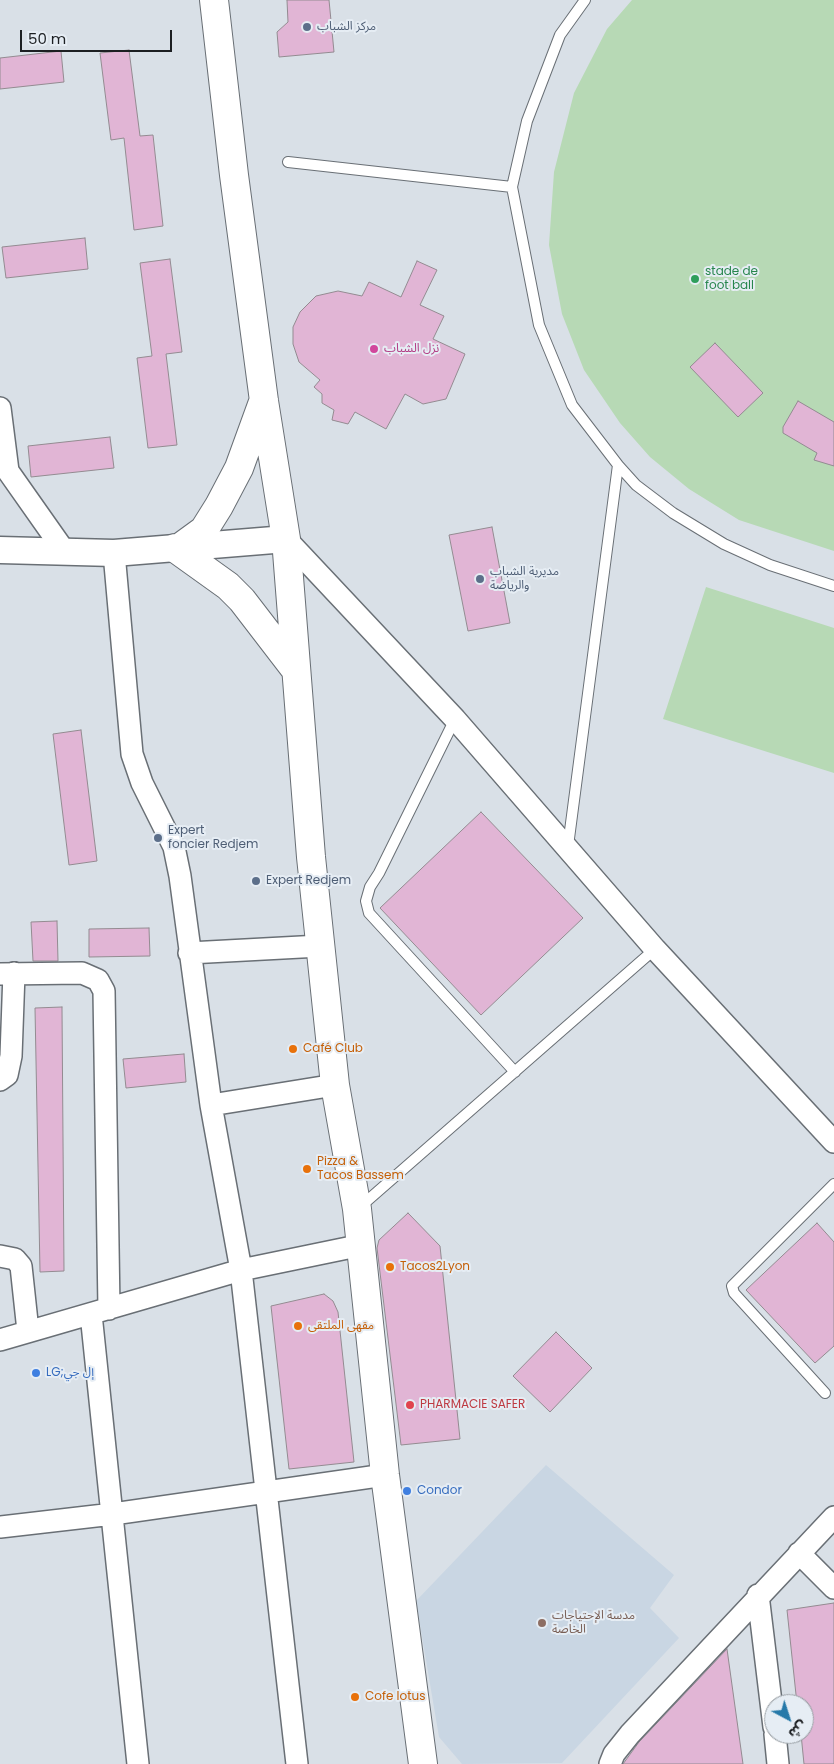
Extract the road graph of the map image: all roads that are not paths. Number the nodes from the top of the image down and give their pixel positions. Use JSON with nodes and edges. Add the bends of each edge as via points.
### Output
{"nodes":[{"id":1,"x":214,"y":0,"type":"edge"},
{"id":2,"x":585,"y":0,"type":"edge"},
{"id":3,"x":288,"y":162,"type":"dead end"},
{"id":4,"x":512,"y":187,"type":"junction"},
{"id":5,"x":264,"y":401,"type":"junction"},
{"id":6,"x":0,"y":408,"type":"edge"},
{"id":7,"x":618,"y":465,"type":"junction"},
{"id":8,"x":4,"y":478,"type":"edge"},
{"id":9,"x":286,"y":540,"type":"junction"},
{"id":10,"x":178,"y":547,"type":"junction"},
{"id":11,"x":0,"y":550,"type":"edge"},
{"id":12,"x":65,"y":552,"type":"junction"},
{"id":13,"x":114,"y":553,"type":"junction"},
{"id":14,"x":834,"y":586,"type":"edge"},
{"id":15,"x":295,"y":669,"type":"junction"},
{"id":16,"x":455,"y":719,"type":"junction"},
{"id":17,"x":567,"y":850,"type":"junction"},
{"id":18,"x":320,"y":946,"type":"junction"},
{"id":19,"x":655,"y":949,"type":"junction"},
{"id":20,"x":189,"y":953,"type":"junction"},
{"id":21,"x":7,"y":974,"type":"edge"},
{"id":22,"x":515,"y":1072,"type":"junction"},
{"id":23,"x":0,"y":1080,"type":"edge"},
{"id":24,"x":335,"y":1085,"type":"junction"},
{"id":25,"x":211,"y":1104,"type":"junction"},
{"id":26,"x":834,"y":1142,"type":"edge"},
{"id":27,"x":834,"y":1184,"type":"edge"},
{"id":28,"x":357,"y":1209,"type":"junction"},
{"id":29,"x":362,"y":1245,"type":"junction"},
{"id":30,"x":0,"y":1256,"type":"edge"},
{"id":31,"x":241,"y":1270,"type":"junction"},
{"id":32,"x":100,"y":1312,"type":"junction"},
{"id":33,"x":28,"y":1331,"type":"junction"},
{"id":34,"x":0,"y":1340,"type":"edge"},
{"id":35,"x":825,"y":1392,"type":"dead end"},
{"id":36,"x":385,"y":1475,"type":"junction"},
{"id":37,"x":267,"y":1493,"type":"junction"},
{"id":38,"x":113,"y":1514,"type":"junction"},
{"id":39,"x":834,"y":1517,"type":"edge"},
{"id":40,"x":0,"y":1527,"type":"edge"},
{"id":41,"x":799,"y":1553,"type":"junction"},
{"id":42,"x":834,"y":1588,"type":"edge"},
{"id":43,"x":758,"y":1595,"type":"junction"},
{"id":44,"x":770,"y":1694,"type":"edge"},
{"id":45,"x":776,"y":1744,"type":"edge"},
{"id":46,"x":138,"y":1764,"type":"edge"},
{"id":47,"x":297,"y":1764,"type":"edge"},
{"id":48,"x":423,"y":1764,"type":"edge"},
{"id":49,"x":610,"y":1764,"type":"edge"},
{"id":50,"x":778,"y":1764,"type":"edge"}],
"edges":[{"from":1,"to":5,"type":"main road"},
{"from":2,"to":4,"type":"lane","via":[[560,35],[530,112]]},
{"from":3,"to":4,"type":"lane"},
{"from":4,"to":7,"type":"lane","via":[[539,325],[572,405]]},
{"from":5,"to":9,"type":"main road"},
{"from":5,"to":10,"type":"main road","via":[[239,468],[219,506],[204,530]]},
{"from":6,"to":8,"type":"street"},
{"from":7,"to":14,"type":"lane","via":[[636,485],[724,544],[770,565]]},
{"from":7,"to":17,"type":"lane"},
{"from":8,"to":12,"type":"street"},
{"from":9,"to":10,"type":"street"},
{"from":9,"to":15,"type":"main road"},
{"from":9,"to":16,"type":"street"},
{"from":10,"to":13,"type":"street"},
{"from":10,"to":15,"type":"main road","via":[[234,593]]},
{"from":11,"to":12,"type":"street"},
{"from":12,"to":13,"type":"street"},
{"from":13,"to":20,"type":"street","via":[[132,754],[142,783],[174,847]]},
{"from":15,"to":18,"type":"main road"},
{"from":16,"to":17,"type":"street"},
{"from":16,"to":22,"type":"lane","via":[[370,887],[366,901],[369,913]]},
{"from":17,"to":19,"type":"street"},
{"from":18,"to":20,"type":"street"},
{"from":18,"to":24,"type":"main road"},
{"from":19,"to":22,"type":"lane"},
{"from":19,"to":26,"type":"street"},
{"from":20,"to":25,"type":"street"},
{"from":21,"to":23,"type":"street","via":[[11,1056],[7,1075]]},
{"from":21,"to":32,"type":"street","via":[[82,973],[98,980],[104,991]]},
{"from":22,"to":28,"type":"lane"},
{"from":24,"to":25,"type":"street"},
{"from":24,"to":28,"type":"main road"},
{"from":25,"to":31,"type":"street"},
{"from":27,"to":35,"type":"lane","via":[[732,1286],[734,1293]]},
{"from":28,"to":29,"type":"main road"},
{"from":29,"to":31,"type":"street"},
{"from":29,"to":36,"type":"main road"},
{"from":30,"to":33,"type":"street","via":[[15,1259],[21,1266]]},
{"from":31,"to":32,"type":"street"},
{"from":31,"to":37,"type":"street"},
{"from":32,"to":33,"type":"street"},
{"from":32,"to":38,"type":"street"},
{"from":33,"to":34,"type":"street"},
{"from":36,"to":37,"type":"street"},
{"from":36,"to":48,"type":"main road"},
{"from":37,"to":38,"type":"street"},
{"from":37,"to":47,"type":"street"},
{"from":38,"to":40,"type":"street"},
{"from":38,"to":46,"type":"street"},
{"from":39,"to":41,"type":"street"},
{"from":41,"to":42,"type":"street"},
{"from":41,"to":43,"type":"street"},
{"from":43,"to":44,"type":"street"},
{"from":43,"to":49,"type":"street","via":[[630,1734]]},
{"from":45,"to":50,"type":"street"}]}
